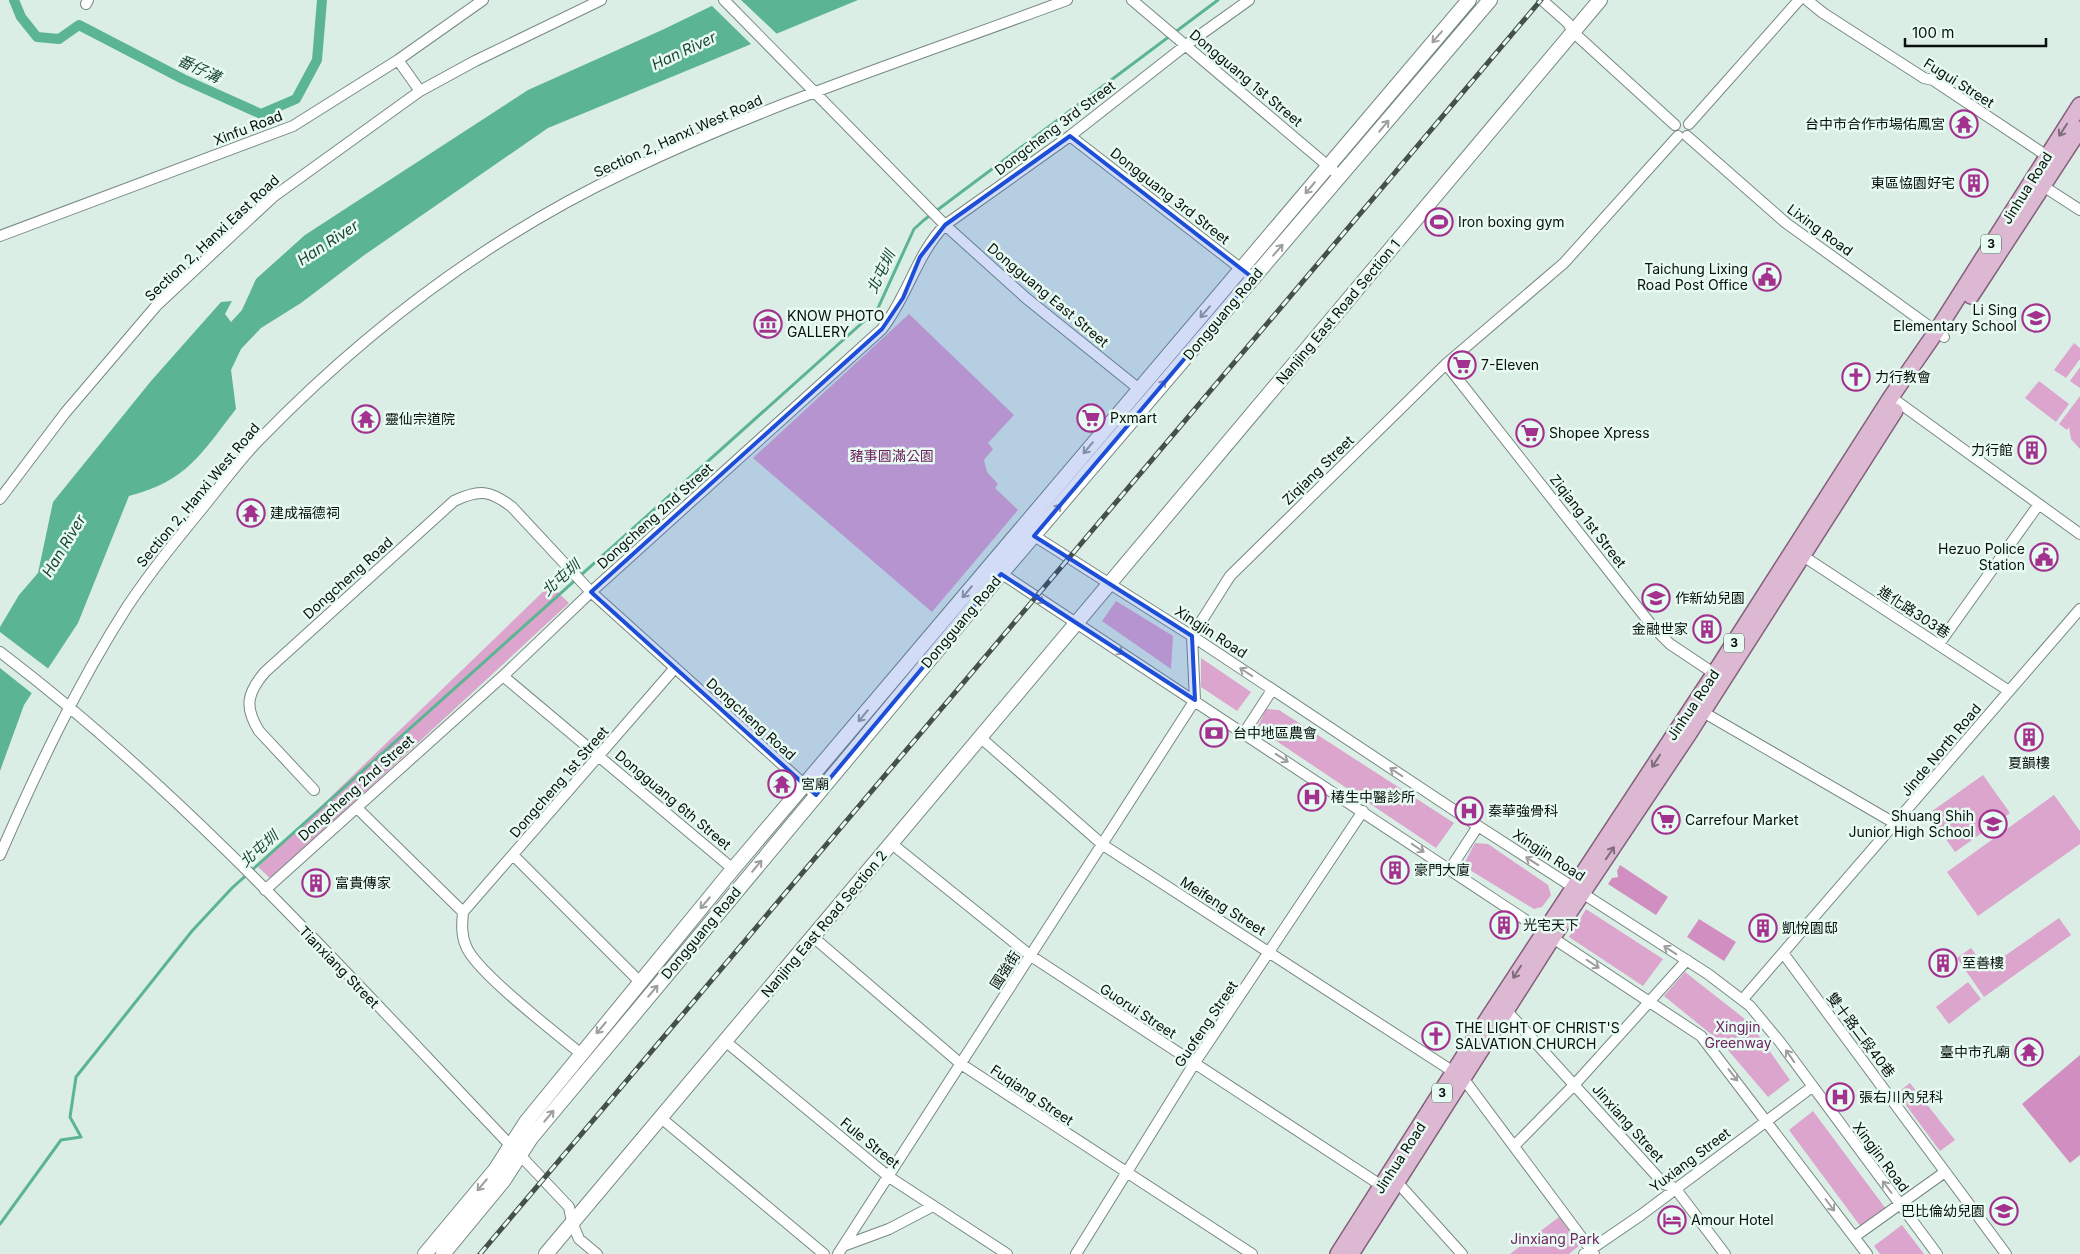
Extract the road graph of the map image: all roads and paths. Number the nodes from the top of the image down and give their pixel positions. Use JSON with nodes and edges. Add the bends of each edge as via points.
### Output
{"nodes":[{"id":1,"x":483,"y":0,"type":"edge"},
{"id":2,"x":601,"y":0,"type":"edge"},
{"id":3,"x":724,"y":0,"type":"edge"},
{"id":4,"x":1067,"y":0,"type":"edge"},
{"id":5,"x":1132,"y":0,"type":"edge"},
{"id":6,"x":1249,"y":0,"type":"edge"},
{"id":7,"x":1469,"y":0,"type":"edge"},
{"id":8,"x":1490,"y":0,"type":"edge"},
{"id":9,"x":1542,"y":0,"type":"edge"},
{"id":10,"x":1600,"y":0,"type":"edge"},
{"id":11,"x":1799,"y":0,"type":"edge"},
{"id":12,"x":1807,"y":0,"type":"edge"},
{"id":13,"x":1573,"y":32,"type":"junction"},
{"id":14,"x":1186,"y":45,"type":"junction"},
{"id":15,"x":398,"y":60,"type":"junction"},
{"id":16,"x":420,"y":91,"type":"junction"},
{"id":17,"x":816,"y":91,"type":"junction"},
{"id":18,"x":2080,"y":105,"type":"edge"},
{"id":19,"x":1689,"y":124,"type":"junction"},
{"id":20,"x":1675,"y":125,"type":"junction"},
{"id":21,"x":2080,"y":129,"type":"edge"},
{"id":22,"x":1070,"y":136,"type":"junction"},
{"id":23,"x":1683,"y":136,"type":"junction"},
{"id":24,"x":2047,"y":156,"type":"junction"},
{"id":25,"x":1328,"y":166,"type":"junction"},
{"id":26,"x":1341,"y":177,"type":"junction"},
{"id":27,"x":2043,"y":186,"type":"junction"},
{"id":28,"x":2080,"y":210,"type":"edge"},
{"id":29,"x":943,"y":223,"type":"junction"},
{"id":30,"x":0,"y":236,"type":"edge"},
{"id":31,"x":1247,"y":273,"type":"junction"},
{"id":32,"x":903,"y":298,"type":"joint"},
{"id":33,"x":1940,"y":335,"type":"junction"},
{"id":34,"x":1446,"y":364,"type":"junction"},
{"id":35,"x":1139,"y":389,"type":"junction"},
{"id":36,"x":1895,"y":400,"type":"junction"},
{"id":37,"x":0,"y":499,"type":"edge"},
{"id":38,"x":2039,"y":504,"type":"junction"},
{"id":39,"x":1021,"y":528,"type":"junction"},
{"id":40,"x":2080,"y":534,"type":"edge"},
{"id":41,"x":1034,"y":536,"type":"junction"},
{"id":42,"x":1803,"y":556,"type":"junction"},
{"id":43,"x":989,"y":566,"type":"junction"},
{"id":44,"x":1001,"y":574,"type":"junction"},
{"id":45,"x":1110,"y":584,"type":"junction"},
{"id":46,"x":591,"y":592,"type":"junction"},
{"id":47,"x":2080,"y":609,"type":"edge"},
{"id":48,"x":1076,"y":624,"type":"junction"},
{"id":49,"x":1192,"y":636,"type":"junction"},
{"id":50,"x":1938,"y":644,"type":"junction"},
{"id":51,"x":0,"y":652,"type":"edge"},
{"id":52,"x":674,"y":669,"type":"junction"},
{"id":53,"x":503,"y":676,"type":"junction"},
{"id":54,"x":1719,"y":677,"type":"junction"},
{"id":55,"x":1272,"y":690,"type":"junction"},
{"id":56,"x":2009,"y":691,"type":"junction"},
{"id":57,"x":1195,"y":700,"type":"junction"},
{"id":58,"x":71,"y":706,"type":"junction"},
{"id":59,"x":1703,"y":712,"type":"junction"},
{"id":60,"x":1244,"y":733,"type":"junction"},
{"id":61,"x":981,"y":738,"type":"junction"},
{"id":62,"x":599,"y":756,"type":"junction"},
{"id":63,"x":804,"y":786,"type":"junction"},
{"id":64,"x":314,"y":790,"type":"dead end"},
{"id":65,"x":816,"y":795,"type":"junction"},
{"id":66,"x":356,"y":808,"type":"junction"},
{"id":67,"x":1363,"y":811,"type":"junction"},
{"id":68,"x":1896,"y":824,"type":"junction"},
{"id":69,"x":1478,"y":826,"type":"junction"},
{"id":70,"x":892,"y":844,"type":"junction"},
{"id":71,"x":1103,"y":845,"type":"junction"},
{"id":72,"x":0,"y":855,"type":"edge"},
{"id":73,"x":513,"y":855,"type":"junction"},
{"id":74,"x":733,"y":869,"type":"junction"},
{"id":75,"x":1450,"y":869,"type":"junction"},
{"id":76,"x":265,"y":890,"type":"junction"},
{"id":77,"x":1578,"y":890,"type":"junction"},
{"id":78,"x":463,"y":912,"type":"junction"},
{"id":79,"x":1548,"y":934,"type":"junction"},
{"id":80,"x":813,"y":937,"type":"junction"},
{"id":81,"x":1270,"y":952,"type":"junction"},
{"id":82,"x":1783,"y":953,"type":"junction"},
{"id":83,"x":1031,"y":956,"type":"junction"},
{"id":84,"x":1686,"y":960,"type":"junction"},
{"id":85,"x":640,"y":982,"type":"junction"},
{"id":86,"x":1743,"y":999,"type":"junction"},
{"id":87,"x":1649,"y":1002,"type":"junction"},
{"id":88,"x":1507,"y":1011,"type":"junction"},
{"id":89,"x":725,"y":1041,"type":"junction"},
{"id":90,"x":580,"y":1053,"type":"junction"},
{"id":91,"x":961,"y":1064,"type":"junction"},
{"id":92,"x":1194,"y":1064,"type":"junction"},
{"id":93,"x":1459,"y":1076,"type":"junction"},
{"id":94,"x":1575,"y":1084,"type":"junction"},
{"id":95,"x":1812,"y":1087,"type":"junction"},
{"id":96,"x":661,"y":1118,"type":"junction"},
{"id":97,"x":1767,"y":1120,"type":"junction"},
{"id":98,"x":1514,"y":1146,"type":"junction"},
{"id":99,"x":514,"y":1150,"type":"junction"},
{"id":100,"x":1945,"y":1172,"type":"junction"},
{"id":101,"x":1126,"y":1173,"type":"junction"},
{"id":102,"x":889,"y":1177,"type":"junction"},
{"id":103,"x":1398,"y":1183,"type":"junction"},
{"id":104,"x":1382,"y":1186,"type":"junction"},
{"id":105,"x":1675,"y":1188,"type":"junction"},
{"id":106,"x":1900,"y":1204,"type":"junction"},
{"id":107,"x":933,"y":1206,"type":"junction"},
{"id":108,"x":572,"y":1222,"type":"junction"},
{"id":109,"x":1854,"y":1237,"type":"junction"},
{"id":110,"x":841,"y":1250,"type":"edge"},
{"id":111,"x":1589,"y":1252,"type":"edge"},
{"id":112,"x":425,"y":1254,"type":"edge"},
{"id":113,"x":443,"y":1254,"type":"edge"},
{"id":114,"x":546,"y":1254,"type":"edge"},
{"id":115,"x":597,"y":1254,"type":"edge"},
{"id":116,"x":824,"y":1254,"type":"edge"},
{"id":117,"x":1007,"y":1254,"type":"edge"},
{"id":118,"x":1076,"y":1254,"type":"edge"},
{"id":119,"x":1252,"y":1254,"type":"edge"},
{"id":120,"x":1338,"y":1254,"type":"edge"},
{"id":121,"x":1351,"y":1254,"type":"edge"},
{"id":122,"x":1462,"y":1254,"type":"edge"},
{"id":123,"x":1725,"y":1254,"type":"edge"},
{"id":124,"x":1867,"y":1254,"type":"edge"},
{"id":125,"x":1937,"y":1254,"type":"edge"},
{"id":126,"x":2006,"y":1254,"type":"edge"}],
"edges":[{"from":1,"to":15,"type":"street","name":"Xinfu Road"},
{"from":2,"to":16,"type":"street","name":"Section 2, Hanxi East Road"},
{"from":3,"to":17,"type":"street","name":"Dongguang East Street"},
{"from":4,"to":17,"type":"street","name":"Section 2, Hanxi West Road"},
{"from":5,"to":14,"type":"street","name":"Dongguang 1st Street"},
{"from":6,"to":14,"type":"street","name":"Dongcheng 3rd Street"},
{"from":7,"to":25,"type":"street","name":"Dongguang Road","one_way":true},
{"from":26,"to":8,"type":"street","name":"Dongguang Road","one_way":true},
{"from":9,"to":13,"type":"street"},
{"from":10,"to":13,"type":"street","name":"Nanjing East Road Section 1"},
{"from":11,"to":19,"type":"street"},
{"from":12,"to":24,"type":"street","name":"Fugui Street"},
{"from":13,"to":20,"type":"street"},
{"from":13,"to":45,"type":"street","name":"Nanjing East Road Section 1"},
{"from":14,"to":22,"type":"street","name":"Dongcheng 3rd Street"},
{"from":14,"to":25,"type":"street","name":"Dongguang 1st Street"},
{"from":15,"to":16,"type":"street"},
{"from":15,"to":30,"type":"street","name":"Xinfu Road","via":[[293,126]]},
{"from":16,"to":37,"type":"street","name":"Section 2, Hanxi East Road","via":[[273,197],[158,305],[65,413]]},
{"from":17,"to":29,"type":"street","name":"Dongguang East Street"},
{"from":17,"to":58,"type":"street","name":"Section 2, Hanxi West Road","via":[[610,180],[512,234],[390,320],[334,367],[258,441],[144,582]]},
{"from":18,"to":24,"type":"main road","name":"Jinhua Road","number":"3","one_way":true},
{"from":19,"to":20,"type":"street","via":[[1683,121]]},
{"from":19,"to":23,"type":"street","via":[[1691,130]]},
{"from":20,"to":23,"type":"street","via":[[1674,131]]},
{"from":21,"to":27,"type":"main road","name":"Jinhua Road","number":"3"},
{"from":22,"to":29,"type":"street","name":"Dongcheng 3rd Street"},
{"from":22,"to":31,"type":"street","name":"Dongguang 3rd Street"},
{"from":23,"to":33,"type":"street","name":"Lixing Road","via":[[1786,223]]},
{"from":23,"to":34,"type":"street","name":"Ziqiang Street","via":[[1564,263]]},
{"from":24,"to":27,"type":"street"},
{"from":24,"to":33,"type":"main road","name":"Jinhua Road","number":"3"},
{"from":25,"to":26,"type":"street","name":"Dongguang 1st Street"},
{"from":25,"to":31,"type":"street","name":"Dongguang Road","one_way":true},
{"from":31,"to":26,"type":"street","name":"Dongguang Road","one_way":true},
{"from":27,"to":28,"type":"street"},
{"from":27,"to":33,"type":"main road","name":"Jinhua Road","number":"3"},
{"from":29,"to":32,"type":"street","name":"Dongcheng 3rd Street","via":[[920,257]]},
{"from":29,"to":35,"type":"street","name":"Dongguang East Street","via":[[1026,298]]},
{"from":31,"to":35,"type":"street","name":"Dongguang Road","one_way":true},
{"from":41,"to":31,"type":"street","name":"Dongguang Road","one_way":true},
{"from":32,"to":46,"type":"street","name":"Dongcheng 2nd Street","via":[[882,329]]},
{"from":33,"to":36,"type":"main road","name":"Jinhua Road","number":"3"},
{"from":34,"to":49,"type":"street","name":"Ziqiang Street","via":[[1230,576]]},
{"from":34,"to":54,"type":"street","name":"Ziqiang 1st Street","via":[[1653,626],[1670,644]]},
{"from":35,"to":39,"type":"street","name":"Dongguang Road","one_way":true},
{"from":36,"to":38,"type":"street"},
{"from":36,"to":42,"type":"main road","name":"Jinhua Road","number":"3"},
{"from":36,"to":54,"type":"main road","name":"Jinhua Road","number":"3"},
{"from":38,"to":40,"type":"street"},
{"from":38,"to":50,"type":"street"},
{"from":39,"to":41,"type":"street","name":"Xingjin Road"},
{"from":39,"to":43,"type":"street","name":"Dongguang Road"},
{"from":41,"to":44,"type":"street","name":"Dongguang Road"},
{"from":41,"to":45,"type":"street","name":"Xingjin Road"},
{"from":42,"to":50,"type":"street","name":"進化路303巷"},
{"from":42,"to":54,"type":"main road","name":"Jinhua Road","number":"3"},
{"from":43,"to":44,"type":"street"},
{"from":43,"to":63,"type":"street","name":"Dongguang Road","one_way":true},
{"from":44,"to":48,"type":"street","one_way":true},
{"from":44,"to":65,"type":"street","name":"Dongguang Road"},
{"from":45,"to":48,"type":"street","name":"Nanjing East Road Section 1"},
{"from":45,"to":49,"type":"street","name":"Xingjin Road"},
{"from":46,"to":52,"type":"street","name":"Dongcheng Road"},
{"from":46,"to":53,"type":"street","name":"Dongcheng 2nd Street"},
{"from":46,"to":64,"type":"street","name":"Dongcheng Road","via":[[512,506],[498,496],[469,493],[454,501],[255,684],[248,710],[252,721]]},
{"from":47,"to":56,"type":"street","name":"Jinde North Road"},
{"from":48,"to":57,"type":"street","one_way":true},
{"from":48,"to":61,"type":"street","name":"Nanjing East Road Section 2"},
{"from":55,"to":49,"type":"street","name":"Xingjin Road","one_way":true},
{"from":49,"to":57,"type":"street"},
{"from":50,"to":56,"type":"street","name":"進化路303巷"},
{"from":51,"to":58,"type":"street","name":"Tianxiang Street"},
{"from":52,"to":62,"type":"street","name":"Dongcheng 1st Street"},
{"from":52,"to":63,"type":"street","name":"Dongcheng Road"},
{"from":53,"to":62,"type":"street","name":"Dongguang 6th Street"},
{"from":53,"to":66,"type":"street","name":"Dongcheng 2nd Street"},
{"from":54,"to":59,"type":"main road","name":"Jinhua Road","number":"3"},
{"from":54,"to":77,"type":"main road","name":"Jinhua Road","number":"3","one_way":true},
{"from":55,"to":60,"type":"street"},
{"from":69,"to":55,"type":"street","name":"Xingjin Road","one_way":true},
{"from":56,"to":68,"type":"street","name":"Jinde North Road"},
{"from":57,"to":60,"type":"street"},
{"from":57,"to":71,"type":"street","name":"國強街"},
{"from":58,"to":72,"type":"street","name":"Section 2, Hanxi West Road"},
{"from":58,"to":76,"type":"street","name":"Tianxiang Street"},
{"from":59,"to":68,"type":"street"},
{"from":77,"to":59,"type":"main road","name":"Jinhua Road","number":"3","one_way":true},
{"from":60,"to":67,"type":"street","one_way":true},
{"from":61,"to":70,"type":"street","name":"Nanjing East Road Section 2"},
{"from":61,"to":71,"type":"street","name":"Meifeng Street"},
{"from":62,"to":73,"type":"street","name":"Dongcheng 1st Street"},
{"from":62,"to":74,"type":"street","name":"Dongguang 6th Street"},
{"from":63,"to":65,"type":"street","name":"Dongcheng Road"},
{"from":63,"to":74,"type":"street","name":"Dongguang Road"},
{"from":99,"to":65,"type":"street","name":"Dongguang Road","one_way":true},
{"from":66,"to":76,"type":"street","name":"Dongcheng 2nd Street"},
{"from":66,"to":78,"type":"street"},
{"from":67,"to":75,"type":"street","one_way":true},
{"from":67,"to":81,"type":"street","name":"Guofeng Street"},
{"from":68,"to":82,"type":"street","name":"Jinde North Road"},
{"from":69,"to":75,"type":"street"},
{"from":77,"to":69,"type":"street","name":"Xingjin Road","one_way":true},
{"from":70,"to":80,"type":"street","name":"Nanjing East Road Section 2"},
{"from":70,"to":83,"type":"street","name":"Guorui Street"},
{"from":71,"to":81,"type":"street","name":"Meifeng Street"},
{"from":71,"to":83,"type":"street","name":"國強街"},
{"from":73,"to":78,"type":"street","name":"Dongcheng 1st Street"},
{"from":73,"to":85,"type":"street"},
{"from":74,"to":85,"type":"street","name":"Dongguang Road","one_way":true},
{"from":75,"to":79,"type":"street"},
{"from":76,"to":99,"type":"street","name":"Tianxiang Street"},
{"from":77,"to":79,"type":"main road","name":"Jinhua Road","number":"3"},
{"from":84,"to":77,"type":"street","name":"Xingjin Road","one_way":true},
{"from":78,"to":90,"type":"street","via":[[462,928],[472,958]]},
{"from":79,"to":87,"type":"street","one_way":true},
{"from":79,"to":88,"type":"main road","name":"Jinhua Road","number":"3"},
{"from":79,"to":93,"type":"main road","name":"Jinhua Road","number":"3","one_way":true},
{"from":80,"to":89,"type":"street","name":"Nanjing East Road Section 2"},
{"from":80,"to":91,"type":"street","name":"Fuqiang Street"},
{"from":81,"to":92,"type":"street","name":"Guofeng Street"},
{"from":81,"to":93,"type":"street","name":"Meifeng Street"},
{"from":82,"to":86,"type":"street","name":"Jinde North Road"},
{"from":82,"to":100,"type":"street","name":"雙十路二段40巷"},
{"from":83,"to":91,"type":"street","name":"國強街"},
{"from":83,"to":92,"type":"street","name":"Guorui Street"},
{"from":84,"to":86,"type":"street","name":"Xingjin Road"},
{"from":84,"to":87,"type":"street"},
{"from":85,"to":90,"type":"street","name":"Dongguang Road","one_way":true},
{"from":95,"to":86,"type":"street","name":"Xingjin Road","one_way":true,"via":[[1780,1042]]},
{"from":87,"to":94,"type":"street"},
{"from":87,"to":97,"type":"street","one_way":true,"via":[[1701,1036]]},
{"from":88,"to":93,"type":"main road","name":"Jinhua Road","number":"3"},
{"from":88,"to":94,"type":"street","name":"Jinxiang Street"},
{"from":89,"to":96,"type":"street","name":"Nanjing East Road Section 2"},
{"from":89,"to":102,"type":"street","name":"Fule Street"},
{"from":90,"to":99,"type":"street","name":"Dongguang Road"},
{"from":91,"to":101,"type":"street","name":"Fuqiang Street"},
{"from":91,"to":102,"type":"street","name":"國強街"},
{"from":92,"to":101,"type":"street","name":"Guofeng Street"},
{"from":92,"to":104,"type":"street","name":"Guorui Street"},
{"from":93,"to":98,"type":"street","name":"Meifeng Street"},
{"from":93,"to":103,"type":"main road","name":"Jinhua Road","number":"3"},
{"from":93,"to":104,"type":"main road","name":"Jinhua Road","number":"3"},
{"from":94,"to":98,"type":"street"},
{"from":94,"to":105,"type":"street","name":"Jinxiang Street","via":[[1664,1184]]},
{"from":95,"to":97,"type":"street","name":"Yuxiang Street"},
{"from":106,"to":95,"type":"street","name":"Xingjin Road","one_way":true},
{"from":96,"to":108,"type":"street","name":"Nanjing East Road Section 2"},
{"from":96,"to":116,"type":"street"},
{"from":97,"to":105,"type":"street","name":"Yuxiang Street"},
{"from":97,"to":109,"type":"street","one_way":true},
{"from":98,"to":111,"type":"street","name":"Meifeng Street"},
{"from":99,"to":108,"type":"street","name":"Tianxiang Street","via":[[569,1207]]},
{"from":99,"to":112,"type":"street","name":"Dongguang Road","one_way":true},
{"from":99,"to":113,"type":"street","name":"Dongguang Road","via":[[504,1180]]},
{"from":100,"to":106,"type":"street"},
{"from":100,"to":126,"type":"street","name":"雙十路二段40巷"},
{"from":101,"to":118,"type":"street","name":"Guofeng Street"},
{"from":101,"to":119,"type":"street","name":"Fuqiang Street"},
{"from":102,"to":107,"type":"street","name":"Fule Street"},
{"from":102,"to":110,"type":"street","name":"國強街"},
{"from":103,"to":121,"type":"main road","name":"Jinhua Road","number":"3"},
{"from":103,"to":122,"type":"street"},
{"from":104,"to":120,"type":"main road","name":"Jinhua Road","number":"3"},
{"from":105,"to":111,"type":"street","name":"Yuxiang Street"},
{"from":105,"to":123,"type":"street","name":"Jinxiang Street"},
{"from":106,"to":109,"type":"street"},
{"from":106,"to":125,"type":"street","name":"Xingjin Road"},
{"from":107,"to":110,"type":"street"},
{"from":107,"to":117,"type":"street","name":"Fule Street"},
{"from":108,"to":114,"type":"street","name":"Nanjing East Road Section 2"},
{"from":108,"to":115,"type":"street","name":"Tianxiang Street","via":[[579,1239]]},
{"from":109,"to":124,"type":"street"}]}
